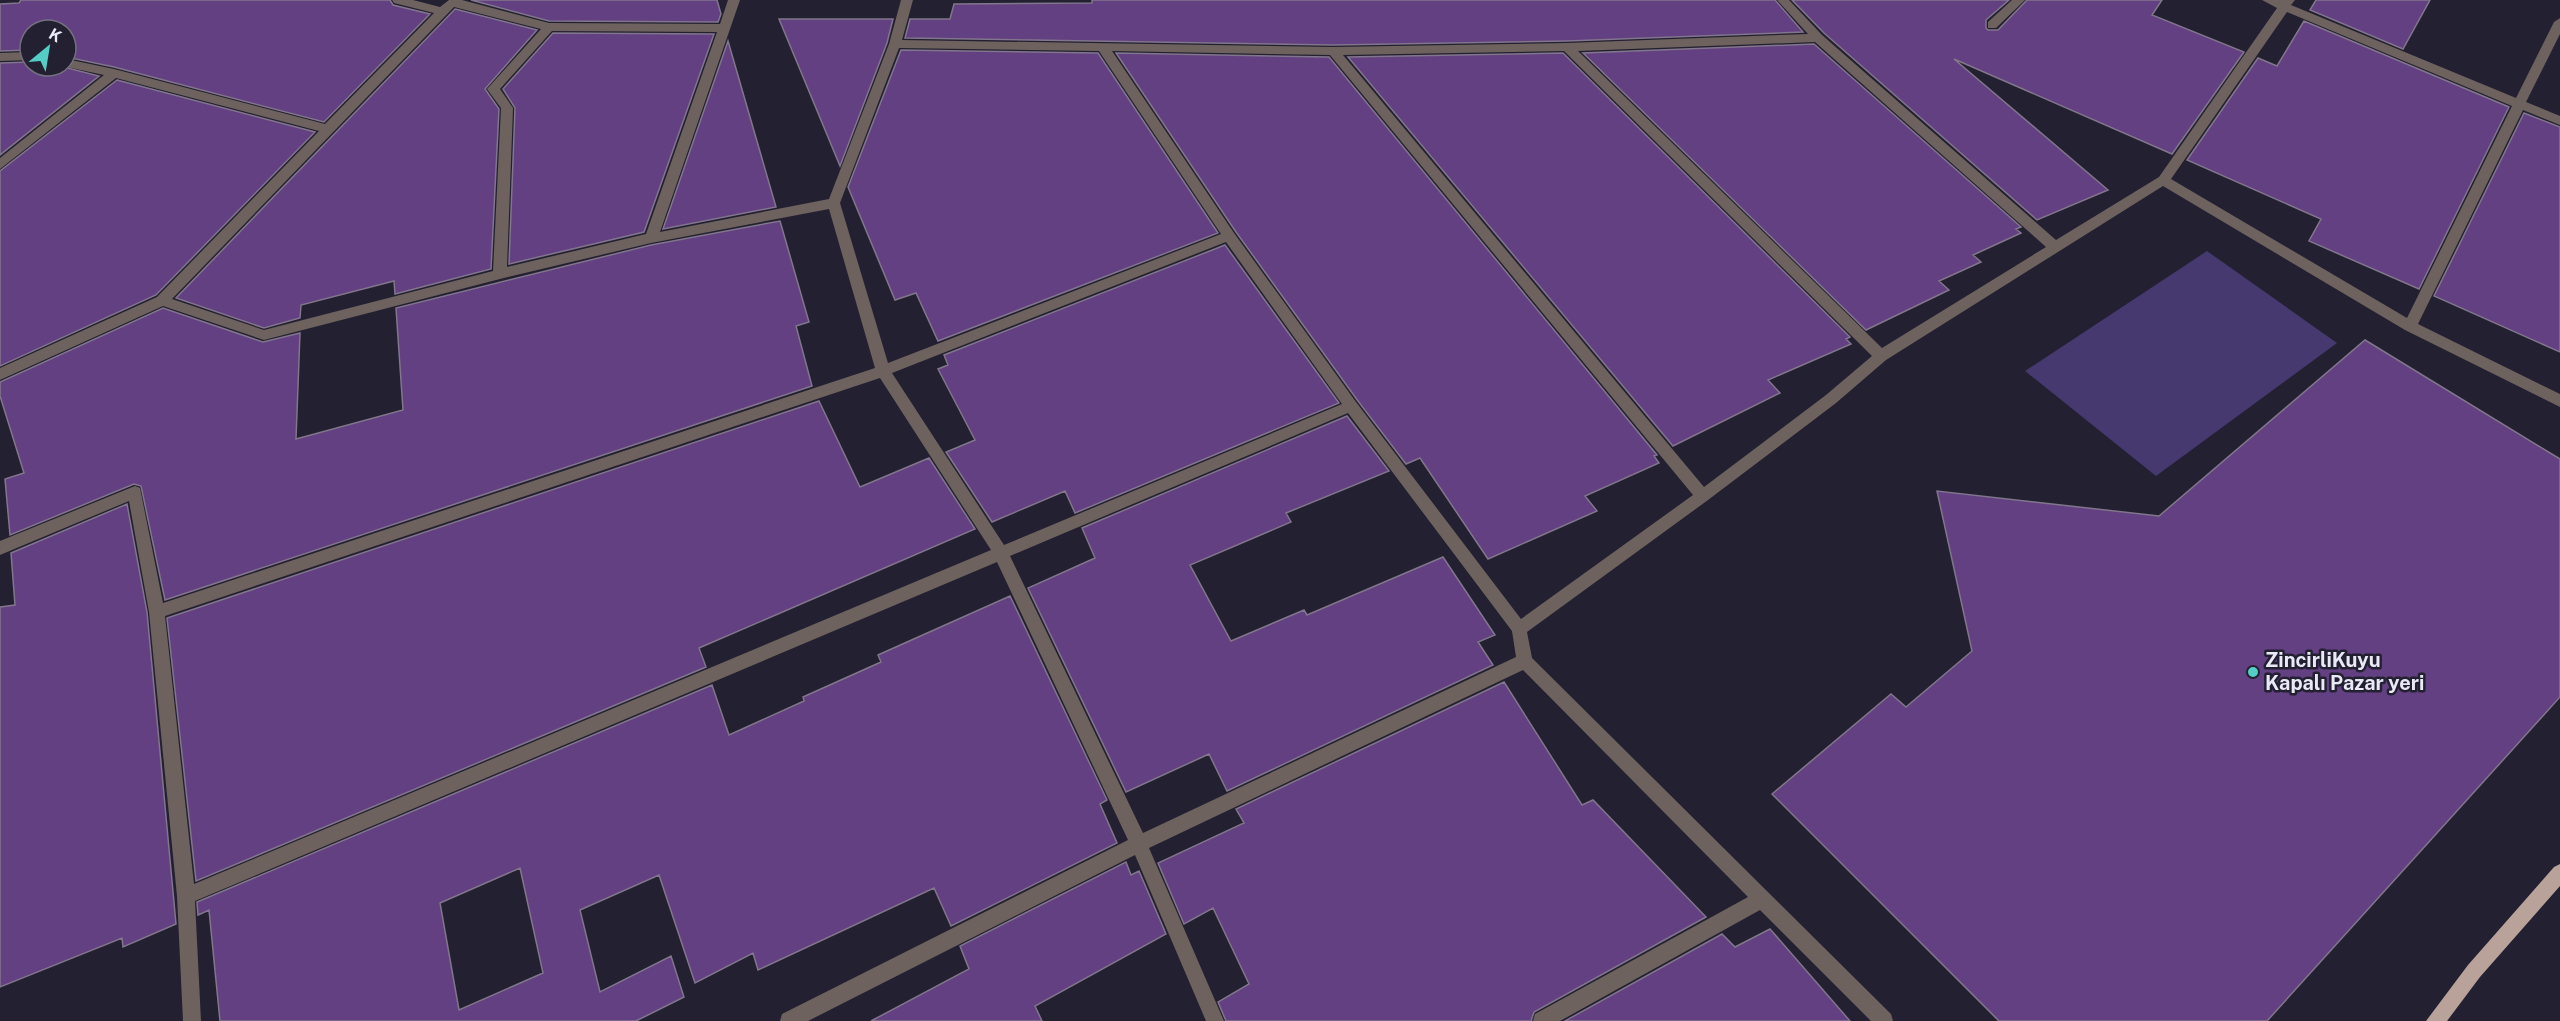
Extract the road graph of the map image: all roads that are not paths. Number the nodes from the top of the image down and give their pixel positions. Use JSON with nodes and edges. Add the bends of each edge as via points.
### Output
{"nodes":[{"id":1,"x":399,"y":0,"type":"edge"},
{"id":2,"x":734,"y":0,"type":"edge"},
{"id":3,"x":907,"y":0,"type":"edge"},
{"id":4,"x":1783,"y":0,"type":"edge"},
{"id":5,"x":2019,"y":0,"type":"edge"},
{"id":6,"x":2268,"y":0,"type":"edge"},
{"id":7,"x":2286,"y":3,"type":"edge"},
{"id":8,"x":450,"y":5,"type":"edge"},
{"id":9,"x":2560,"y":22,"type":"edge"},
{"id":10,"x":1992,"y":25,"type":"dead end"},
{"id":11,"x":549,"y":27,"type":"junction"},
{"id":12,"x":726,"y":28,"type":"junction"},
{"id":13,"x":1818,"y":38,"type":"junction"},
{"id":14,"x":895,"y":44,"type":"junction"},
{"id":15,"x":1568,"y":47,"type":"junction"},
{"id":16,"x":1104,"y":49,"type":"junction"},
{"id":17,"x":1333,"y":51,"type":"junction"},
{"id":18,"x":18,"y":56,"type":"edge"},
{"id":19,"x":0,"y":57,"type":"edge"},
{"id":20,"x":78,"y":66,"type":"edge"},
{"id":21,"x":114,"y":73,"type":"junction"},
{"id":22,"x":2520,"y":103,"type":"junction"},
{"id":23,"x":2560,"y":121,"type":"edge"},
{"id":24,"x":326,"y":129,"type":"junction"},
{"id":25,"x":0,"y":165,"type":"edge"},
{"id":26,"x":2163,"y":180,"type":"junction"},
{"id":27,"x":834,"y":203,"type":"junction"},
{"id":28,"x":1229,"y":237,"type":"junction"},
{"id":29,"x":651,"y":238,"type":"junction"},
{"id":30,"x":2055,"y":247,"type":"junction"},
{"id":31,"x":500,"y":274,"type":"junction"},
{"id":32,"x":162,"y":301,"type":"junction"},
{"id":33,"x":2410,"y":326,"type":"junction"},
{"id":34,"x":1881,"y":356,"type":"junction"},
{"id":35,"x":883,"y":371,"type":"junction"},
{"id":36,"x":0,"y":374,"type":"edge"},
{"id":37,"x":2560,"y":401,"type":"edge"},
{"id":38,"x":1351,"y":406,"type":"junction"},
{"id":39,"x":1703,"y":496,"type":"junction"},
{"id":40,"x":0,"y":548,"type":"edge"},
{"id":41,"x":1001,"y":553,"type":"junction"},
{"id":42,"x":157,"y":612,"type":"junction"},
{"id":43,"x":1520,"y":629,"type":"junction"},
{"id":44,"x":1525,"y":662,"type":"junction"},
{"id":45,"x":1139,"y":844,"type":"junction"},
{"id":46,"x":2560,"y":873,"type":"edge"},
{"id":47,"x":186,"y":896,"type":"junction"},
{"id":48,"x":1762,"y":899,"type":"junction"},
{"id":49,"x":192,"y":1021,"type":"edge"},
{"id":50,"x":789,"y":1021,"type":"edge"},
{"id":51,"x":1215,"y":1021,"type":"edge"},
{"id":52,"x":1542,"y":1021,"type":"edge"},
{"id":53,"x":1884,"y":1021,"type":"edge"},
{"id":54,"x":2435,"y":1021,"type":"edge"}],
"edges":[{"from":1,"to":8,"type":"street"},
{"from":2,"to":12,"type":"street"},
{"from":3,"to":14,"type":"street"},
{"from":4,"to":13,"type":"street"},
{"from":5,"to":10,"type":"street"},
{"from":6,"to":7,"type":"street"},
{"from":7,"to":22,"type":"street"},
{"from":7,"to":26,"type":"street"},
{"from":8,"to":11,"type":"street"},
{"from":8,"to":24,"type":"street"},
{"from":9,"to":22,"type":"street"},
{"from":11,"to":12,"type":"street"},
{"from":11,"to":31,"type":"street","via":[[493,89],[507,108]]},
{"from":12,"to":29,"type":"street"},
{"from":13,"to":15,"type":"street"},
{"from":13,"to":30,"type":"street"},
{"from":14,"to":16,"type":"street"},
{"from":14,"to":27,"type":"street"},
{"from":15,"to":17,"type":"street"},
{"from":15,"to":34,"type":"street"},
{"from":16,"to":17,"type":"street"},
{"from":16,"to":28,"type":"street"},
{"from":17,"to":39,"type":"street"},
{"from":18,"to":19,"type":"street"},
{"from":20,"to":21,"type":"street"},
{"from":21,"to":24,"type":"street"},
{"from":21,"to":25,"type":"street"},
{"from":22,"to":23,"type":"street"},
{"from":22,"to":33,"type":"street"},
{"from":24,"to":32,"type":"street"},
{"from":26,"to":30,"type":"street"},
{"from":26,"to":33,"type":"street"},
{"from":27,"to":29,"type":"street"},
{"from":27,"to":35,"type":"street"},
{"from":28,"to":35,"type":"street"},
{"from":28,"to":38,"type":"street"},
{"from":29,"to":31,"type":"street"},
{"from":30,"to":34,"type":"street"},
{"from":31,"to":32,"type":"street","via":[[264,335]]},
{"from":32,"to":36,"type":"street"},
{"from":33,"to":37,"type":"street"},
{"from":34,"to":39,"type":"street"},
{"from":35,"to":41,"type":"street"},
{"from":35,"to":42,"type":"street"},
{"from":38,"to":41,"type":"street"},
{"from":38,"to":43,"type":"street"},
{"from":39,"to":43,"type":"street"},
{"from":40,"to":42,"type":"street","via":[[135,492]]},
{"from":41,"to":45,"type":"street"},
{"from":41,"to":47,"type":"street"},
{"from":42,"to":47,"type":"street"},
{"from":43,"to":44,"type":"street"},
{"from":44,"to":45,"type":"street"},
{"from":44,"to":48,"type":"street"},
{"from":45,"to":50,"type":"street"},
{"from":45,"to":51,"type":"street"},
{"from":46,"to":54,"type":"main road"},
{"from":47,"to":49,"type":"street"},
{"from":48,"to":52,"type":"street"},
{"from":48,"to":53,"type":"street"}]}
